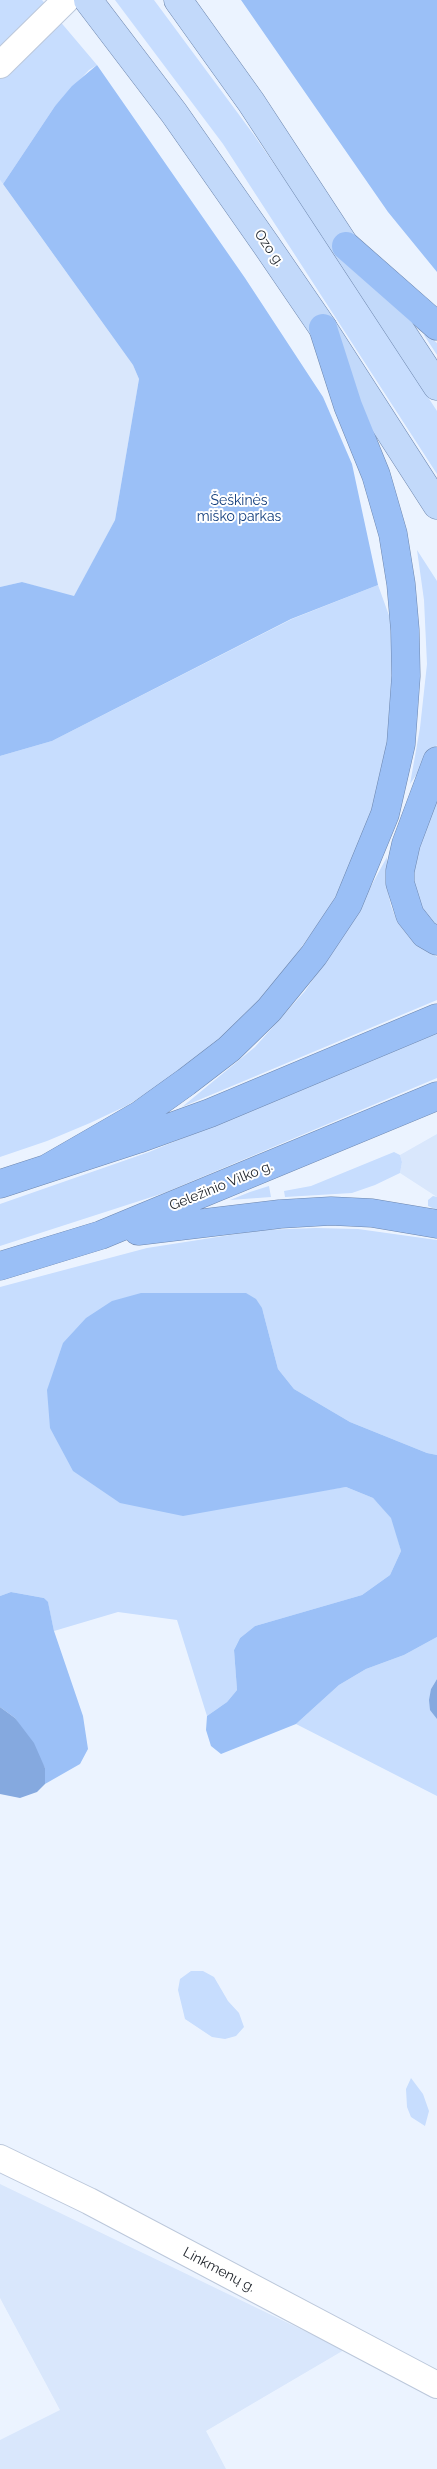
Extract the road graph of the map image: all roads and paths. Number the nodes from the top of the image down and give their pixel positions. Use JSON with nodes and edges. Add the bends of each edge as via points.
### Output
{"nodes":[{"id":1,"x":66,"y":0,"type":"edge"},
{"id":2,"x":88,"y":0,"type":"edge"},
{"id":3,"x":178,"y":0,"type":"edge"},
{"id":4,"x":0,"y":65,"type":"edge"},
{"id":5,"x":346,"y":246,"type":"junction"},
{"id":6,"x":437,"y":326,"type":"edge"},
{"id":7,"x":323,"y":328,"type":"junction"},
{"id":8,"x":437,"y":386,"type":"edge"},
{"id":9,"x":437,"y":505,"type":"edge"},
{"id":10,"x":437,"y":762,"type":"edge"},
{"id":11,"x":437,"y":941,"type":"edge"},
{"id":12,"x":437,"y":1018,"type":"edge"},
{"id":13,"x":437,"y":1096,"type":"edge"},
{"id":14,"x":48,"y":1168,"type":"junction"},
{"id":15,"x":0,"y":1184,"type":"edge"},
{"id":16,"x":437,"y":1224,"type":"edge"},
{"id":17,"x":101,"y":1235,"type":"junction"},
{"id":18,"x":0,"y":1266,"type":"edge"},
{"id":19,"x":0,"y":2158,"type":"edge"},
{"id":20,"x":437,"y":2385,"type":"edge"}],
"edges":[{"from":1,"to":4,"type":"street"},
{"from":2,"to":7,"type":"main road","name":"Ozo g.","via":[[174,113]]},
{"from":3,"to":5,"type":"main road","via":[[251,102]]},
{"from":5,"to":6,"type":"highway"},
{"from":5,"to":8,"type":"main road"},
{"from":7,"to":9,"type":"main road","name":"Ozo g."},
{"from":7,"to":14,"type":"highway","via":[[348,406],[376,475],[393,534],[401,584],[406,676],[400,744],[385,814],[348,904],[314,955],[269,1010],[229,1048],[140,1115]]},
{"from":10,"to":11,"type":"highway","via":[[406,844],[400,883],[410,915],[425,934]]},
{"from":12,"to":14,"type":"highway","via":[[210,1112]]},
{"from":13,"to":17,"type":"highway","name":"Geležinio Vilko g."},
{"from":14,"to":15,"type":"highway"},
{"from":16,"to":17,"type":"highway","via":[[372,1213],[331,1211]]},
{"from":17,"to":18,"type":"highway","name":"Geležinio Vilko g."},
{"from":19,"to":20,"type":"street","name":"Linkmenų g.","via":[[90,2201]]}]}
